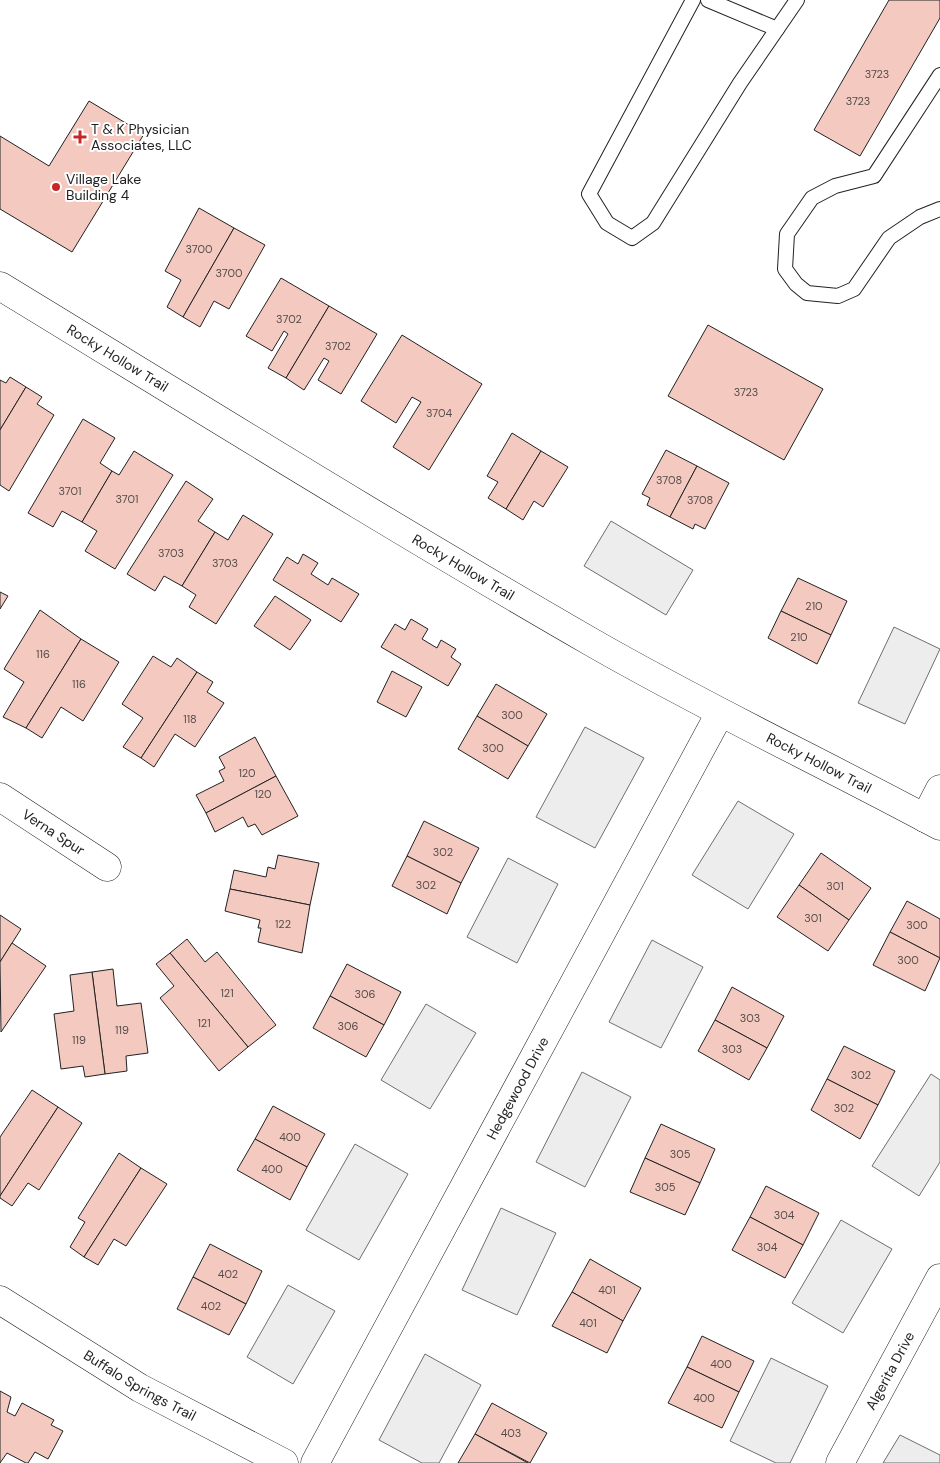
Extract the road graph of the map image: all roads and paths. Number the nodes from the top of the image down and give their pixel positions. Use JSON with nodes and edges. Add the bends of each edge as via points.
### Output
{"nodes":[{"id":1,"x":693,"y":0,"type":"edge"},
{"id":2,"x":708,"y":0,"type":"edge"},
{"id":3,"x":798,"y":0,"type":"edge"},
{"id":4,"x":777,"y":29,"type":"junction"},
{"id":5,"x":940,"y":75,"type":"edge"},
{"id":6,"x":940,"y":209,"type":"edge"},
{"id":7,"x":0,"y":286,"type":"edge"},
{"id":8,"x":720,"y":713,"type":"junction"},
{"id":9,"x":940,"y":788,"type":"edge"},
{"id":10,"x":0,"y":797,"type":"edge"},
{"id":11,"x":932,"y":822,"type":"edge"},
{"id":12,"x":106,"y":867,"type":"dead end"},
{"id":13,"x":940,"y":1278,"type":"edge"},
{"id":14,"x":0,"y":1300,"type":"edge"},
{"id":15,"x":284,"y":1463,"type":"edge"},
{"id":16,"x":315,"y":1463,"type":"edge"},
{"id":17,"x":840,"y":1463,"type":"edge"}],
"edges":[{"from":1,"to":4,"type":"lane","via":[[589,194],[607,224],[632,238],[653,223]]},
{"from":2,"to":4,"type":"lane"},
{"from":3,"to":4,"type":"lane"},
{"from":5,"to":6,"type":"lane","via":[[874,176],[835,186],[812,198],[787,234],[785,268],[807,293],[838,296],[854,289],[889,238],[920,217]]},
{"from":7,"to":8,"type":"street","name":"Rocky Hollow Trail","via":[[366,511],[594,644]]},
{"from":8,"to":11,"type":"street","name":"Rocky Hollow Trail"},
{"from":8,"to":16,"type":"street","name":"Hedgewood Drive"},
{"from":9,"to":11,"type":"street"},
{"from":10,"to":12,"type":"street","name":"Verna Spur"},
{"from":13,"to":17,"type":"street","name":"Algerita Drive"},
{"from":14,"to":15,"type":"street","name":"Buffalo Springs Trail","via":[[140,1388]]}]}
